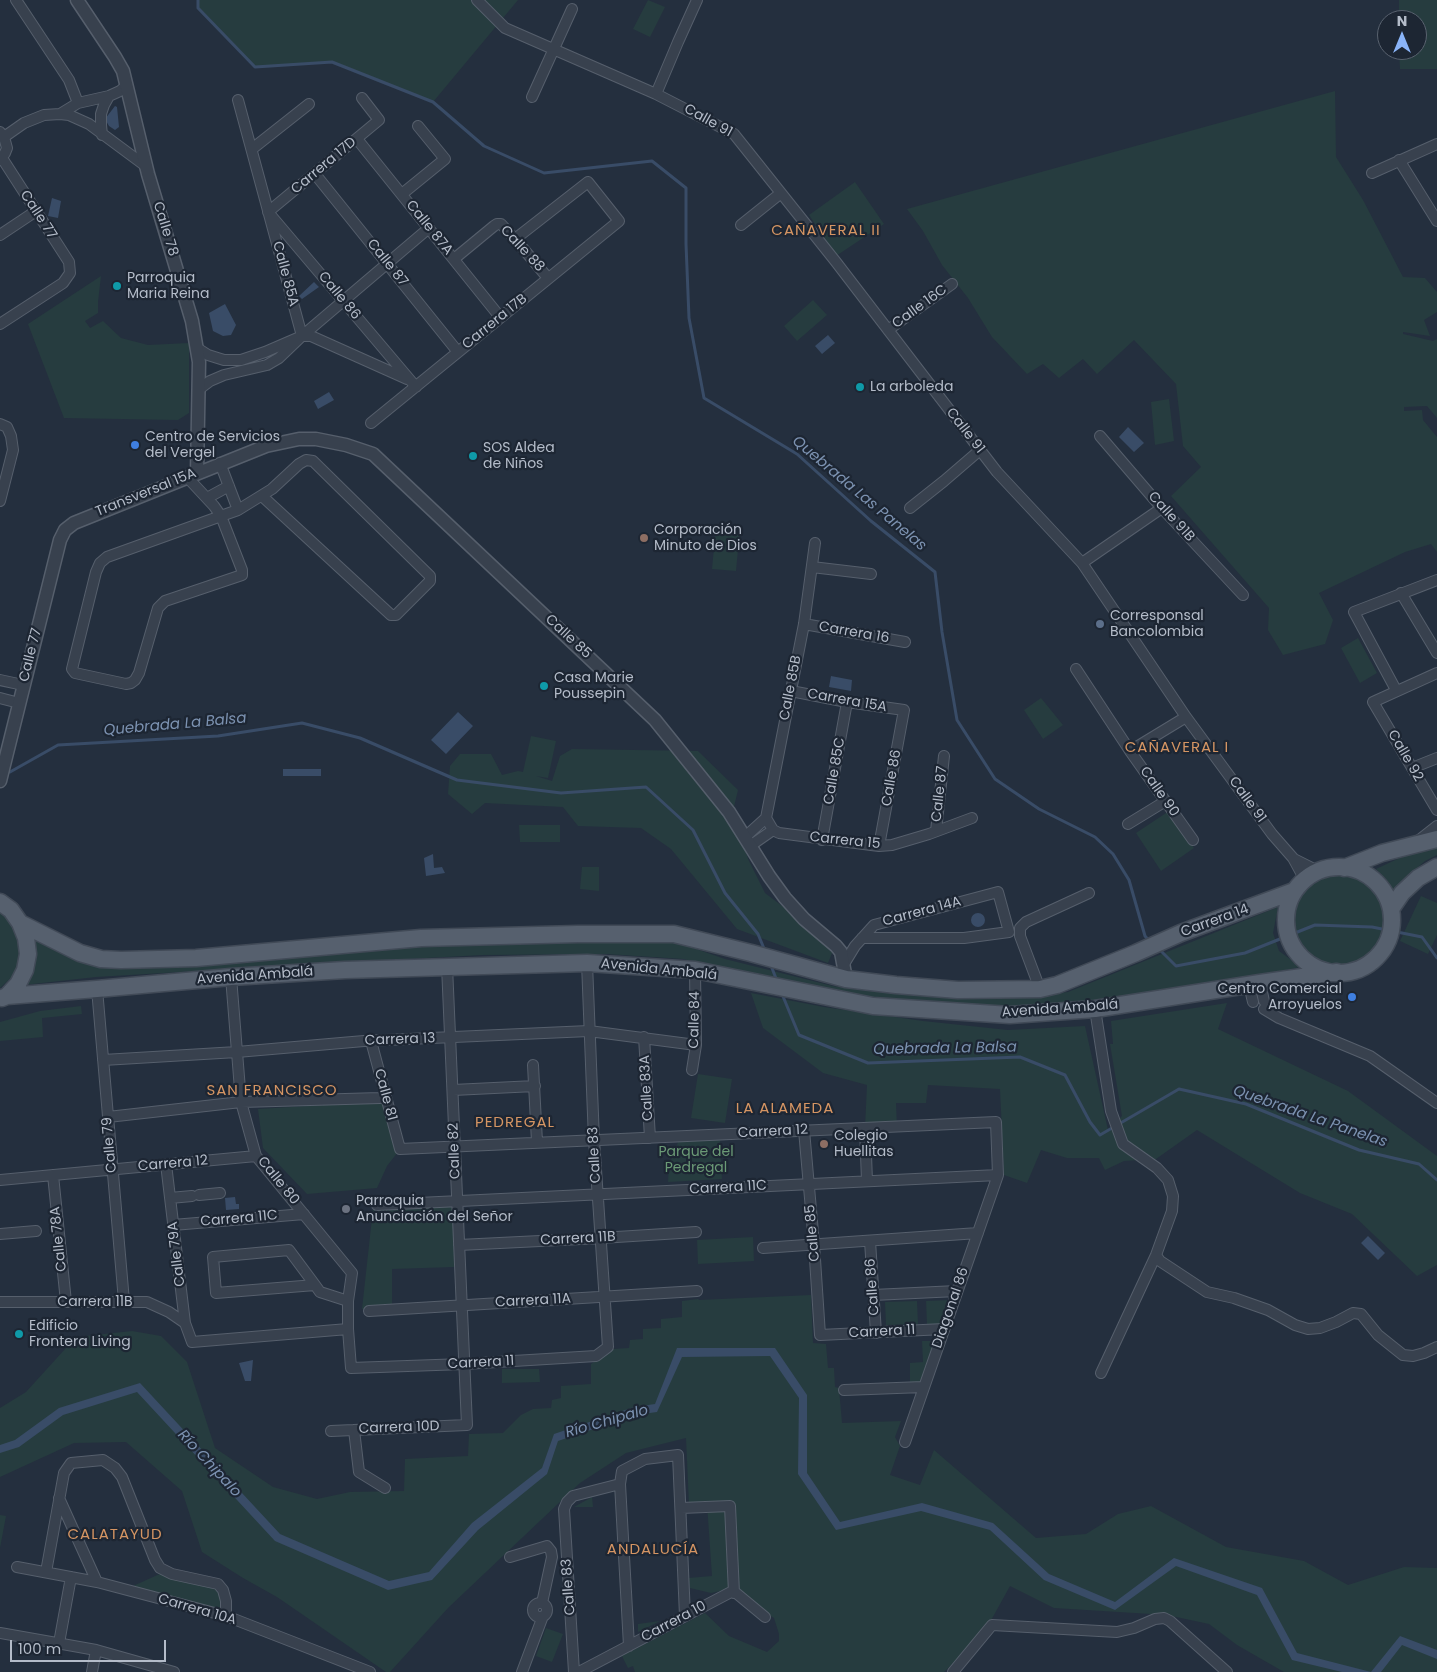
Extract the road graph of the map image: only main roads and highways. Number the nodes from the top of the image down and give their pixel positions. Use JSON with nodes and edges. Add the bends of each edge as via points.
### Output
{"nodes":[{"id":1,"x":1437,"y":838,"type":"edge"},
{"id":2,"x":1437,"y":867,"type":"edge"},
{"id":3,"x":1344,"y":868,"type":"junction"},
{"id":4,"x":1306,"y":881,"type":"junction"},
{"id":5,"x":0,"y":902,"type":"edge"},
{"id":6,"x":1391,"y":914,"type":"junction"},
{"id":7,"x":20,"y":923,"type":"junction"},
{"id":8,"x":1136,"y":954,"type":"joint"},
{"id":9,"x":1337,"y":972,"type":"junction"},
{"id":10,"x":3,"y":998,"type":"edge"}],
"edges":[{"from":1,"to":3,"type":"main road"},
{"from":2,"to":6,"type":"main road","via":[[1402,893]]},
{"from":3,"to":4,"type":"main road","via":[[1329,868]]},
{"from":3,"to":6,"type":"main road","via":[[1363,873],[1378,884],[1388,900]]},
{"from":4,"to":8,"type":"main road","name":"Carrera 14"},
{"from":4,"to":9,"type":"main road","via":[[1290,899],[1286,916],[1289,940],[1305,961],[1320,969]]},
{"from":5,"to":7,"type":"main road"},
{"from":6,"to":9,"type":"main road","via":[[1390,936],[1382,950],[1358,969]]},
{"from":7,"to":8,"type":"main road","name":"Avenida Ambalá","via":[[80,953],[101,959],[196,958],[421,938],[674,934],[801,966],[845,971],[896,985],[958,990],[1040,990]]},
{"from":7,"to":10,"type":"main road","via":[[28,954],[25,970],[18,984]]},
{"from":9,"to":10,"type":"main road","name":"Avenida Ambalá","via":[[1095,1009],[1010,1015],[873,1006],[695,970],[587,963],[447,966],[231,977]]}]}
